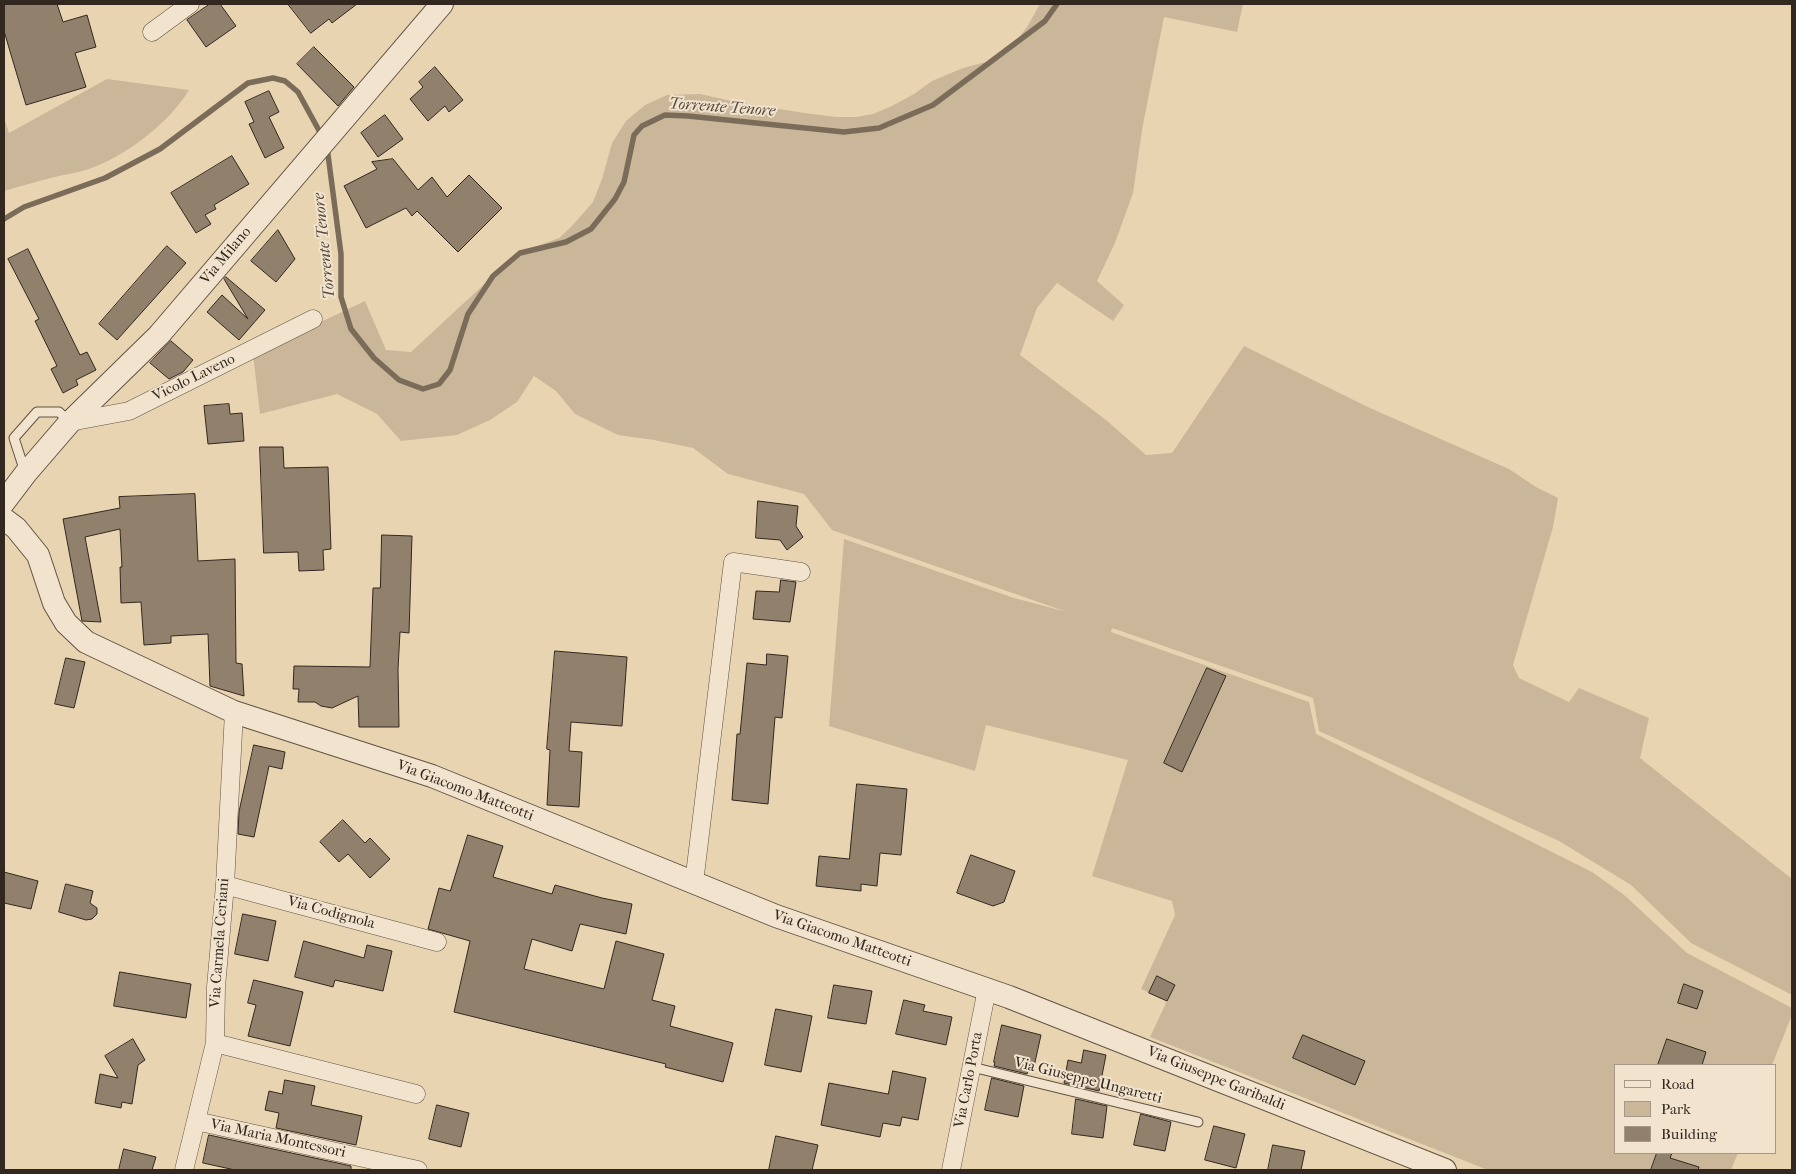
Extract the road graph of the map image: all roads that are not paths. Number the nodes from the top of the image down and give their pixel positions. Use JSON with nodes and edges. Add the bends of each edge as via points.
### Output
{"nodes":[{"id":1,"x":190,"y":4,"type":"edge"},
{"id":2,"x":442,"y":4,"type":"edge"},
{"id":3,"x":152,"y":32,"type":"dead end"},
{"id":4,"x":313,"y":319,"type":"dead end"},
{"id":5,"x":70,"y":422,"type":"junction"},
{"id":6,"x":26,"y":474,"type":"junction"},
{"id":7,"x":4,"y":502,"type":"edge"},
{"id":8,"x":4,"y":519,"type":"edge"},
{"id":9,"x":801,"y":572,"type":"dead end"},
{"id":10,"x":234,"y":712,"type":"junction"},
{"id":11,"x":694,"y":883,"type":"junction"},
{"id":12,"x":225,"y":885,"type":"junction"},
{"id":13,"x":438,"y":942,"type":"dead end"},
{"id":14,"x":987,"y":989,"type":"junction"},
{"id":15,"x":215,"y":1043,"type":"junction"},
{"id":16,"x":972,"y":1067,"type":"junction"},
{"id":17,"x":416,"y":1094,"type":"dead end"},
{"id":18,"x":196,"y":1121,"type":"junction"},
{"id":19,"x":1198,"y":1122,"type":"dead end"},
{"id":20,"x":184,"y":1170,"type":"edge"},
{"id":21,"x":418,"y":1170,"type":"edge"},
{"id":22,"x":951,"y":1170,"type":"edge"},
{"id":23,"x":1445,"y":1170,"type":"edge"}],
"edges":[{"from":1,"to":3,"type":"street"},
{"from":2,"to":5,"type":"street","name":"Via Milano","via":[[159,335]]},
{"from":4,"to":5,"type":"street","name":"Vicolo Laveno","via":[[129,410]]},
{"from":5,"to":6,"type":"street","name":"Via Milano"},
{"from":5,"to":6,"type":"lane","via":[[59,412],[37,412],[14,438]]},
{"from":6,"to":7,"type":"street","name":"Via Milano"},
{"from":8,"to":10,"type":"street","name":"Via Giacomo Matteotti","via":[[16,528],[38,555],[54,603],[66,623],[86,642]]},
{"from":9,"to":11,"type":"street","via":[[733,562]]},
{"from":10,"to":11,"type":"street","name":"Via Giacomo Matteotti","via":[[432,776]]},
{"from":10,"to":12,"type":"street","name":"Via Carmela Ceriani"},
{"from":11,"to":14,"type":"street","name":"Via Giacomo Matteotti","via":[[776,916]]},
{"from":12,"to":13,"type":"street","name":"Via Codignola"},
{"from":12,"to":15,"type":"street","name":"Via Carmela Ceriani","via":[[216,987]]},
{"from":14,"to":16,"type":"street","name":"Via Carlo Porta"},
{"from":14,"to":23,"type":"street","name":"Via Giuseppe Garibaldi"},
{"from":15,"to":17,"type":"street"},
{"from":15,"to":18,"type":"street","name":"Via Carmela Ceriani"},
{"from":16,"to":19,"type":"lane","name":"Via Giuseppe Ungaretti"},
{"from":16,"to":22,"type":"street","name":"Via Carlo Porta"},
{"from":18,"to":20,"type":"street","name":"Via Carmela Ceriani"},
{"from":18,"to":21,"type":"street","name":"Via Maria Montessori"}]}
